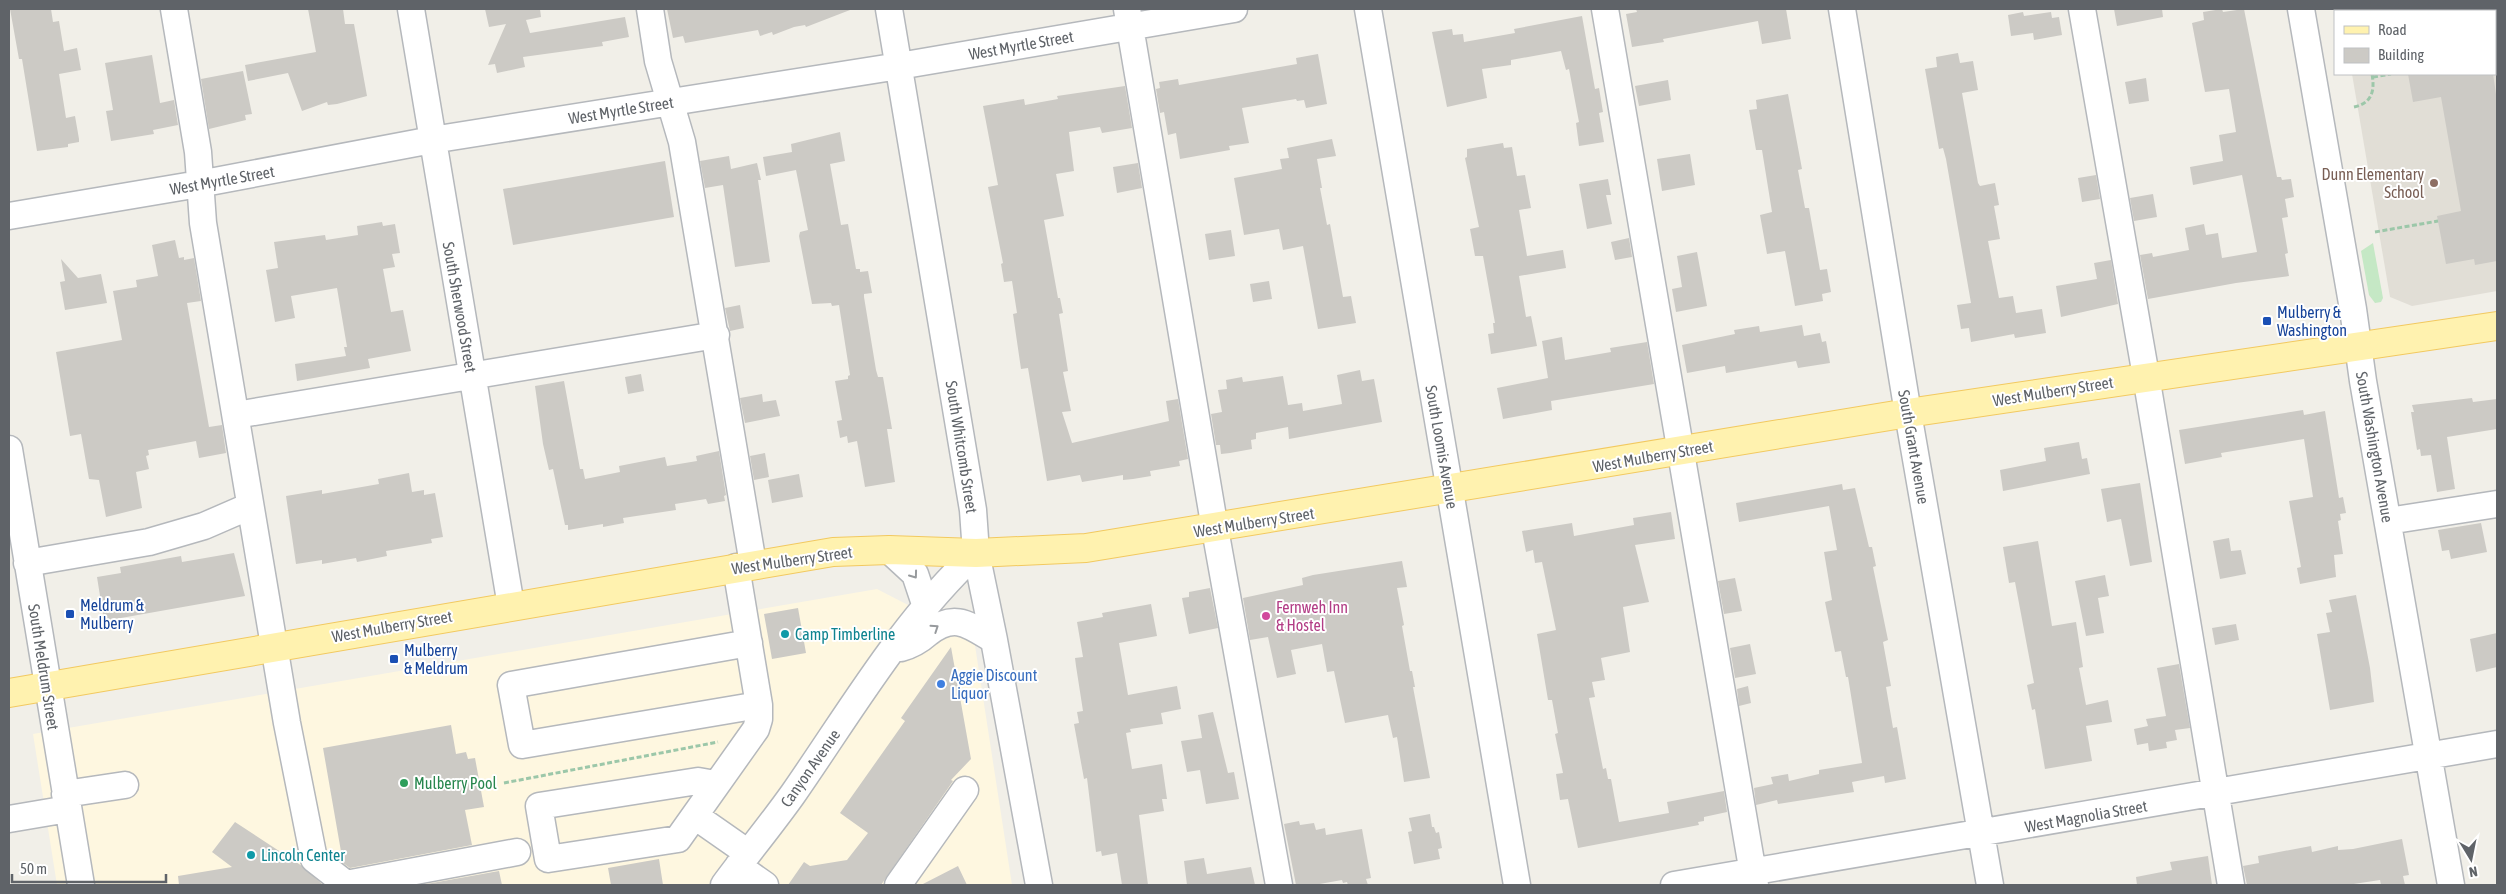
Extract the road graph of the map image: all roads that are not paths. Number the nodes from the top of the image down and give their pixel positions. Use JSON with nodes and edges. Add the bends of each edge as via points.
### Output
{"nodes":[{"id":1,"x":174,"y":9,"type":"edge"},
{"id":2,"x":411,"y":9,"type":"edge"},
{"id":3,"x":650,"y":9,"type":"edge"},
{"id":4,"x":889,"y":9,"type":"edge"},
{"id":5,"x":1234,"y":9,"type":"edge"},
{"id":6,"x":1368,"y":9,"type":"edge"},
{"id":7,"x":1605,"y":9,"type":"edge"},
{"id":8,"x":1842,"y":9,"type":"edge"},
{"id":9,"x":2082,"y":9,"type":"edge"},
{"id":10,"x":2301,"y":9,"type":"edge"},
{"id":11,"x":1129,"y":18,"type":"edge"},
{"id":12,"x":899,"y":66,"type":"junction"},
{"id":13,"x":671,"y":102,"type":"junction"},
{"id":14,"x":432,"y":140,"type":"junction"},
{"id":15,"x":199,"y":184,"type":"junction"},
{"id":16,"x":9,"y":216,"type":"edge"},
{"id":17,"x":2497,"y":326,"type":"edge"},
{"id":18,"x":716,"y":335,"type":"junction"},
{"id":19,"x":2358,"y":347,"type":"junction"},
{"id":20,"x":472,"y":376,"type":"junction"},
{"id":21,"x":2146,"y":376,"type":"junction"},
{"id":22,"x":1908,"y":413,"type":"junction"},
{"id":23,"x":236,"y":415,"type":"junction"},
{"id":24,"x":9,"y":449,"type":"edge"},
{"id":25,"x":1680,"y":451,"type":"junction"},
{"id":26,"x":1450,"y":490,"type":"junction"},
{"id":27,"x":2497,"y":504,"type":"edge"},
{"id":28,"x":250,"y":506,"type":"junction"},
{"id":29,"x":2388,"y":521,"type":"junction"},
{"id":30,"x":1215,"y":529,"type":"junction"},
{"id":31,"x":889,"y":550,"type":"junction"},
{"id":32,"x":976,"y":553,"type":"junction"},
{"id":33,"x":27,"y":563,"type":"junction"},
{"id":34,"x":745,"y":565,"type":"junction"},
{"id":35,"x":511,"y":606,"type":"junction"},
{"id":36,"x":926,"y":607,"type":"junction"},
{"id":37,"x":994,"y":640,"type":"junction"},
{"id":38,"x":749,"y":643,"type":"junction"},
{"id":39,"x":274,"y":647,"type":"junction"},
{"id":40,"x":893,"y":650,"type":"junction"},
{"id":41,"x":48,"y":686,"type":"junction"},
{"id":42,"x":9,"y":693,"type":"edge"},
{"id":43,"x":759,"y":705,"type":"junction"},
{"id":44,"x":2497,"y":744,"type":"edge"},
{"id":45,"x":2428,"y":756,"type":"junction"},
{"id":46,"x":715,"y":784,"type":"junction"},
{"id":47,"x":125,"y":785,"type":"dead end"},
{"id":48,"x":964,"y":790,"type":"dead end"},
{"id":49,"x":2214,"y":794,"type":"junction"},
{"id":50,"x":67,"y":802,"type":"junction"},
{"id":51,"x":695,"y":816,"type":"junction"},
{"id":52,"x":9,"y":819,"type":"edge"},
{"id":53,"x":1981,"y":833,"type":"junction"},
{"id":54,"x":517,"y":852,"type":"dead end"},
{"id":55,"x":737,"y":868,"type":"edge"},
{"id":56,"x":1754,"y":879,"type":"edge"},
{"id":57,"x":81,"y":885,"type":"edge"},
{"id":58,"x":765,"y":885,"type":"edge"},
{"id":59,"x":898,"y":885,"type":"edge"},
{"id":60,"x":1039,"y":885,"type":"edge"},
{"id":61,"x":1279,"y":885,"type":"edge"},
{"id":62,"x":1517,"y":885,"type":"edge"},
{"id":63,"x":1674,"y":885,"type":"edge"},
{"id":64,"x":1990,"y":885,"type":"edge"},
{"id":65,"x":2230,"y":885,"type":"edge"},
{"id":66,"x":2452,"y":885,"type":"edge"}],
"edges":[{"from":1,"to":15,"type":"street","via":[[198,152]]},
{"from":2,"to":14,"type":"street","name":"South Sherwood Street"},
{"from":3,"to":13,"type":"street","via":[[658,61]]},
{"from":4,"to":12,"type":"street","name":"South Whitcomb Street"},
{"from":5,"to":11,"type":"street","name":"West Myrtle Street"},
{"from":6,"to":26,"type":"street","name":"South Loomis Avenue"},
{"from":7,"to":25,"type":"street"},
{"from":8,"to":22,"type":"street","name":"South Grant Avenue"},
{"from":9,"to":21,"type":"street"},
{"from":10,"to":19,"type":"street","name":"South Washington Avenue"},
{"from":11,"to":12,"type":"street","name":"West Myrtle Street"},
{"from":11,"to":30,"type":"street"},
{"from":12,"to":13,"type":"street","name":"West Myrtle Street"},
{"from":12,"to":32,"type":"street","name":"South Whitcomb Street","via":[[973,510]]},
{"from":13,"to":14,"type":"street","name":"West Myrtle Street"},
{"from":13,"to":18,"type":"street","via":[[682,142]]},
{"from":14,"to":15,"type":"street","name":"West Myrtle Street"},
{"from":14,"to":20,"type":"street","name":"South Sherwood Street"},
{"from":15,"to":16,"type":"street","name":"West Myrtle Street"},
{"from":15,"to":23,"type":"street"},
{"from":17,"to":19,"type":"main road","name":"West Mulberry Street"},
{"from":18,"to":20,"type":"street"},
{"from":18,"to":34,"type":"street"},
{"from":19,"to":21,"type":"main road","name":"West Mulberry Street"},
{"from":19,"to":29,"type":"street","name":"South Washington Avenue"},
{"from":20,"to":23,"type":"street"},
{"from":20,"to":35,"type":"street","name":"South Sherwood Street"},
{"from":21,"to":22,"type":"main road","name":"West Mulberry Street"},
{"from":21,"to":49,"type":"street"},
{"from":22,"to":25,"type":"main road","name":"West Mulberry Street"},
{"from":22,"to":53,"type":"street","name":"South Grant Avenue"},
{"from":23,"to":28,"type":"street"},
{"from":24,"to":33,"type":"street","name":"South Meldrum Street"},
{"from":25,"to":26,"type":"main road","name":"West Mulberry Street"},
{"from":25,"to":56,"type":"street"},
{"from":26,"to":30,"type":"main road","name":"West Mulberry Street"},
{"from":26,"to":62,"type":"street","name":"South Loomis Avenue"},
{"from":27,"to":29,"type":"street"},
{"from":28,"to":33,"type":"street","via":[[204,526],[149,542]]},
{"from":28,"to":39,"type":"street"},
{"from":29,"to":45,"type":"street","name":"South Washington Avenue"},
{"from":30,"to":32,"type":"main road","name":"West Mulberry Street","via":[[1086,548]]},
{"from":30,"to":61,"type":"street"},
{"from":31,"to":32,"type":"main road","name":"West Mulberry Street"},
{"from":31,"to":34,"type":"main road","name":"West Mulberry Street","via":[[833,552]]},
{"from":31,"to":36,"type":"street","one_way":true,"via":[[915,574]]},
{"from":32,"to":36,"type":"street","name":"Canyon Avenue","via":[[947,580]]},
{"from":32,"to":37,"type":"street","name":"South Whitcomb Street"},
{"from":33,"to":41,"type":"street","name":"South Meldrum Street"},
{"from":34,"to":35,"type":"main road","name":"West Mulberry Street"},
{"from":34,"to":38,"type":"street"},
{"from":35,"to":39,"type":"main road","name":"West Mulberry Street"},
{"from":36,"to":40,"type":"street","name":"Canyon Avenue"},
{"from":40,"to":37,"type":"street","one_way":true,"via":[[913,645],[940,624],[955,621],[968,624]]},
{"from":37,"to":60,"type":"street","name":"South Whitcomb Street"},
{"from":38,"to":43,"type":"street"},
{"from":38,"to":43,"type":"street","via":[[511,685],[522,745]]},
{"from":39,"to":41,"type":"main road","name":"West Mulberry Street"},
{"from":39,"to":54,"type":"street","via":[[314,859],[346,884]]},
{"from":40,"to":55,"type":"street","name":"Canyon Avenue","via":[[791,797]]},
{"from":41,"to":42,"type":"main road","name":"West Mulberry Street"},
{"from":41,"to":50,"type":"street","name":"South Meldrum Street"},
{"from":43,"to":46,"type":"street","via":[[756,729]]},
{"from":44,"to":45,"type":"street","name":"West Magnolia Street"},
{"from":45,"to":49,"type":"street","name":"West Magnolia Street"},
{"from":45,"to":66,"type":"street","name":"South Washington Avenue"},
{"from":46,"to":51,"type":"street"},
{"from":46,"to":51,"type":"street","via":[[698,781],[539,806],[548,859],[678,839]]},
{"from":47,"to":50,"type":"street"},
{"from":48,"to":59,"type":"street"},
{"from":49,"to":53,"type":"street","name":"West Magnolia Street"},
{"from":49,"to":65,"type":"street"},
{"from":50,"to":52,"type":"street"},
{"from":50,"to":57,"type":"street","name":"South Meldrum Street"},
{"from":51,"to":55,"type":"street"},
{"from":53,"to":56,"type":"street","name":"West Magnolia Street"},
{"from":53,"to":64,"type":"street","name":"South Grant Avenue"},
{"from":55,"to":58,"type":"street"},
{"from":56,"to":63,"type":"street","name":"West Magnolia Street"}]}
